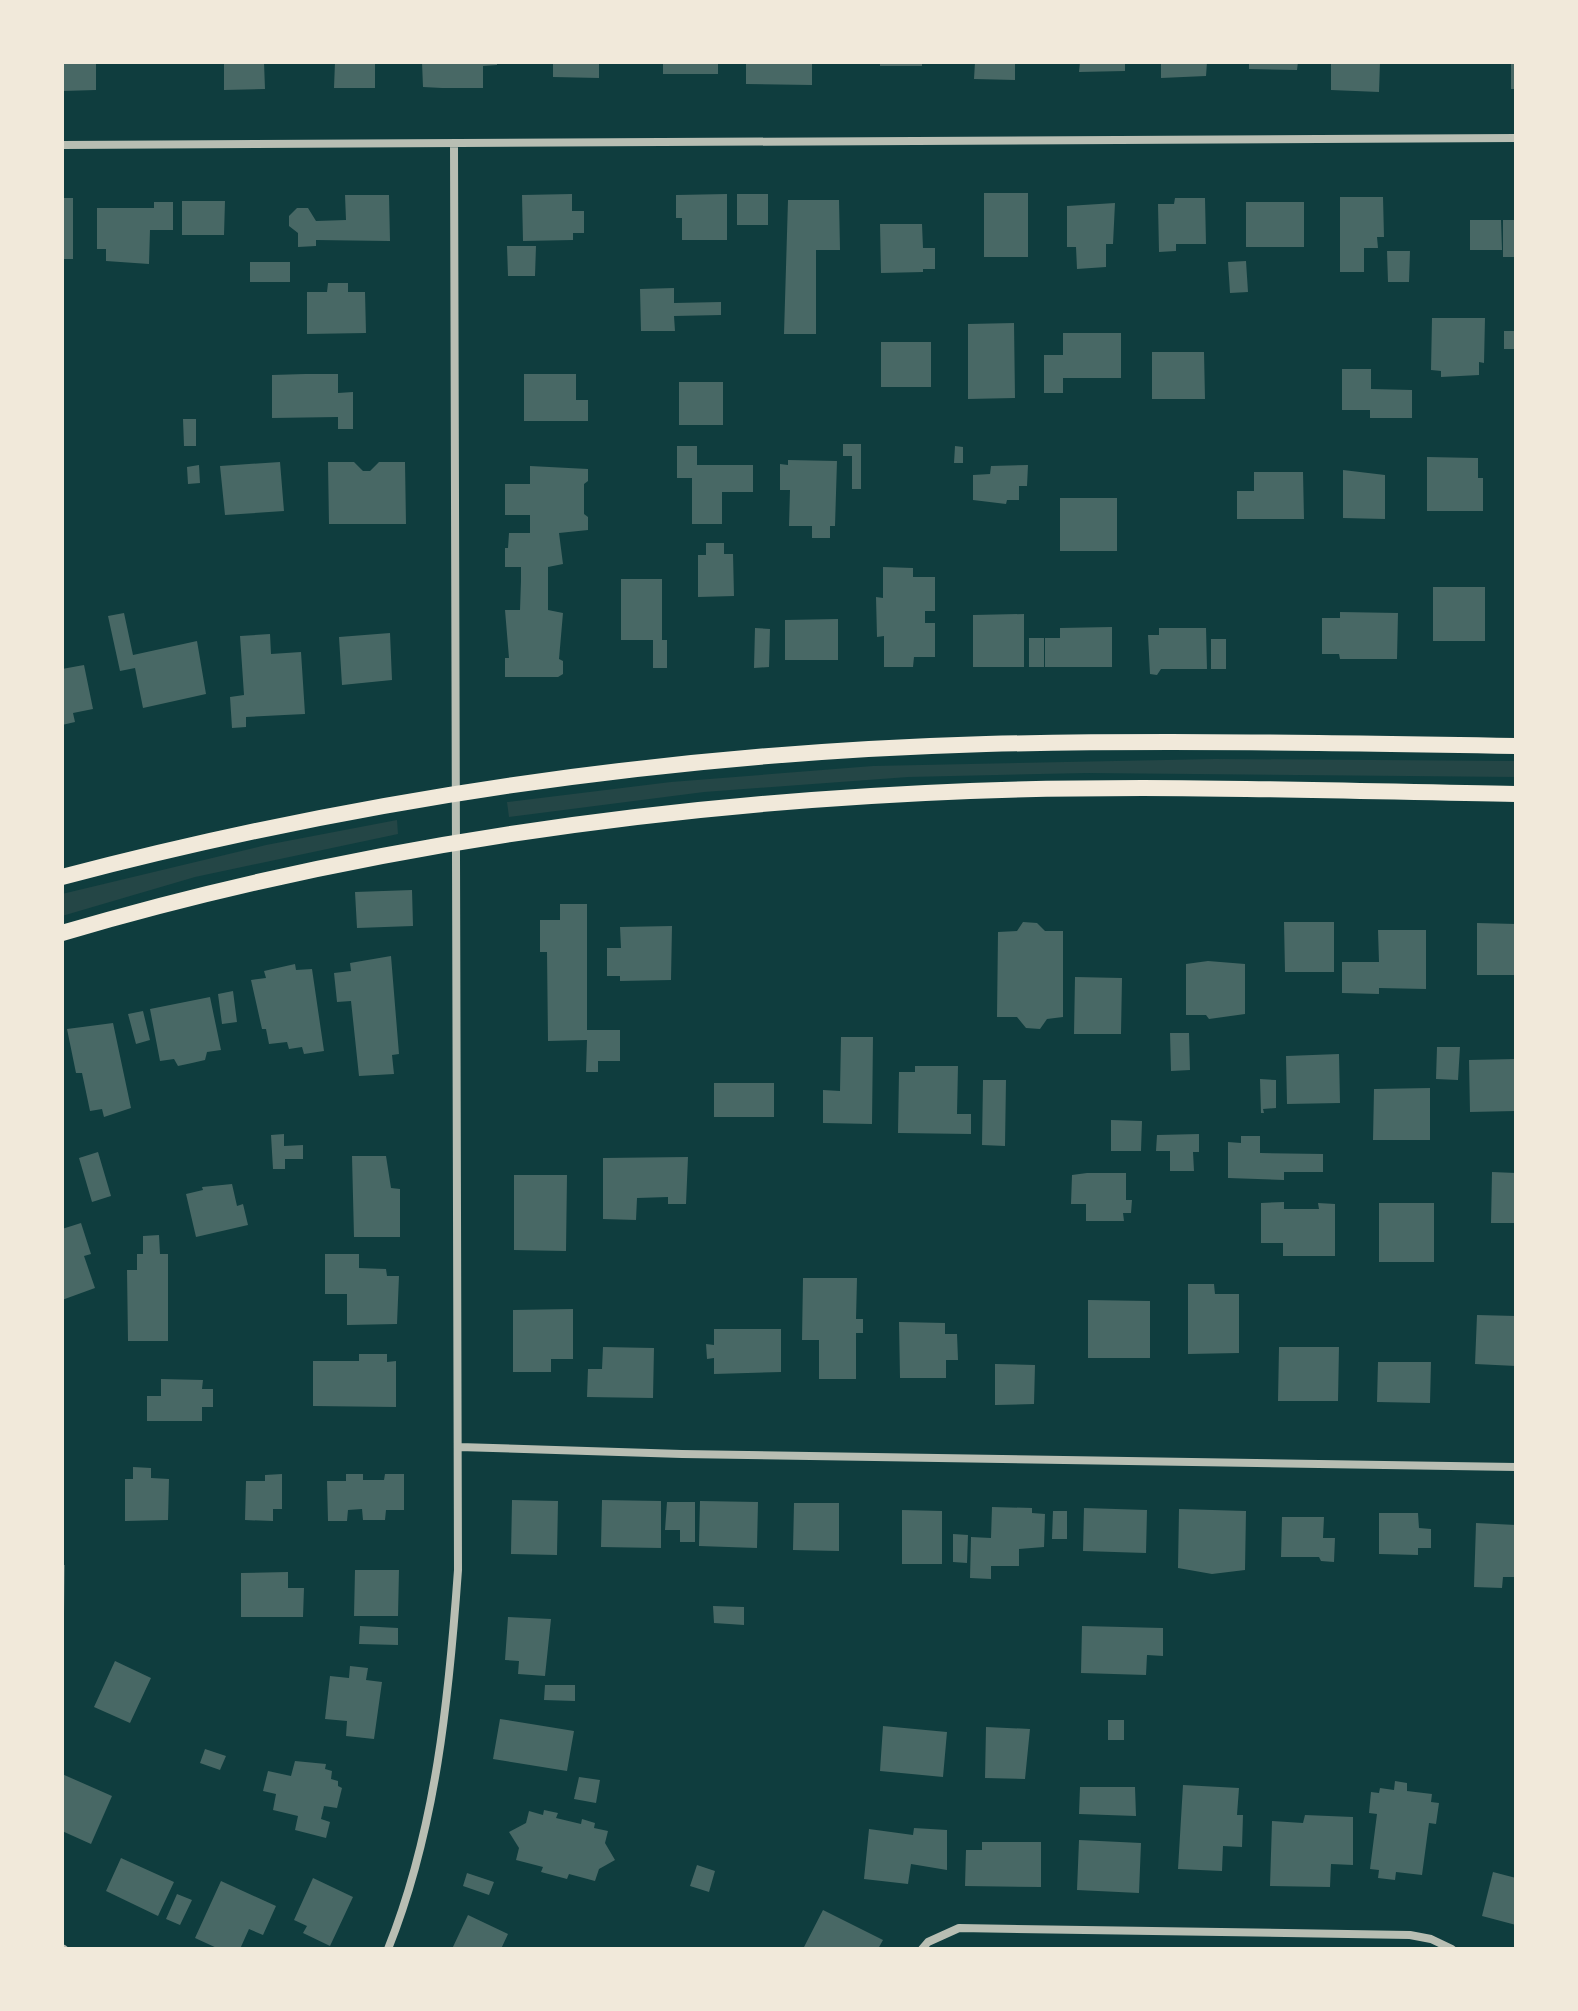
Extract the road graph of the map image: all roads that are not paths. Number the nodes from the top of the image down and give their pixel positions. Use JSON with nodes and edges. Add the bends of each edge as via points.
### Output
{"nodes":[{"id":1,"x":1516,"y":138,"type":"edge"},
{"id":2,"x":454,"y":144,"type":"junction"},
{"id":3,"x":62,"y":145,"type":"edge"},
{"id":4,"x":1516,"y":746,"type":"edge"},
{"id":5,"x":1516,"y":794,"type":"edge"},
{"id":6,"x":456,"y":795,"type":"junction"},
{"id":7,"x":456,"y":841,"type":"junction"},
{"id":8,"x":62,"y":877,"type":"edge"},
{"id":9,"x":62,"y":933,"type":"edge"},
{"id":10,"x":459,"y":1447,"type":"junction"},
{"id":11,"x":1516,"y":1467,"type":"edge"},
{"id":12,"x":388,"y":1949,"type":"edge"},
{"id":13,"x":922,"y":1949,"type":"edge"},
{"id":14,"x":1452,"y":1949,"type":"edge"}],
"edges":[{"from":1,"to":2,"type":"street"},
{"from":2,"to":3,"type":"street"},
{"from":2,"to":6,"type":"street"},
{"from":4,"to":6,"type":"main road","via":[[971,745],[777,756]]},
{"from":5,"to":7,"type":"main road","via":[[944,792],[669,814]]},
{"from":6,"to":7,"type":"street"},
{"from":6,"to":8,"type":"main road","via":[[296,822]]},
{"from":7,"to":9,"type":"main road","via":[[229,886]]},
{"from":7,"to":10,"type":"street"},
{"from":10,"to":11,"type":"street"},
{"from":10,"to":12,"type":"street","via":[[450,1677],[431,1795]]},
{"from":13,"to":14,"type":"street","via":[[959,1928],[1410,1935]]}]}
